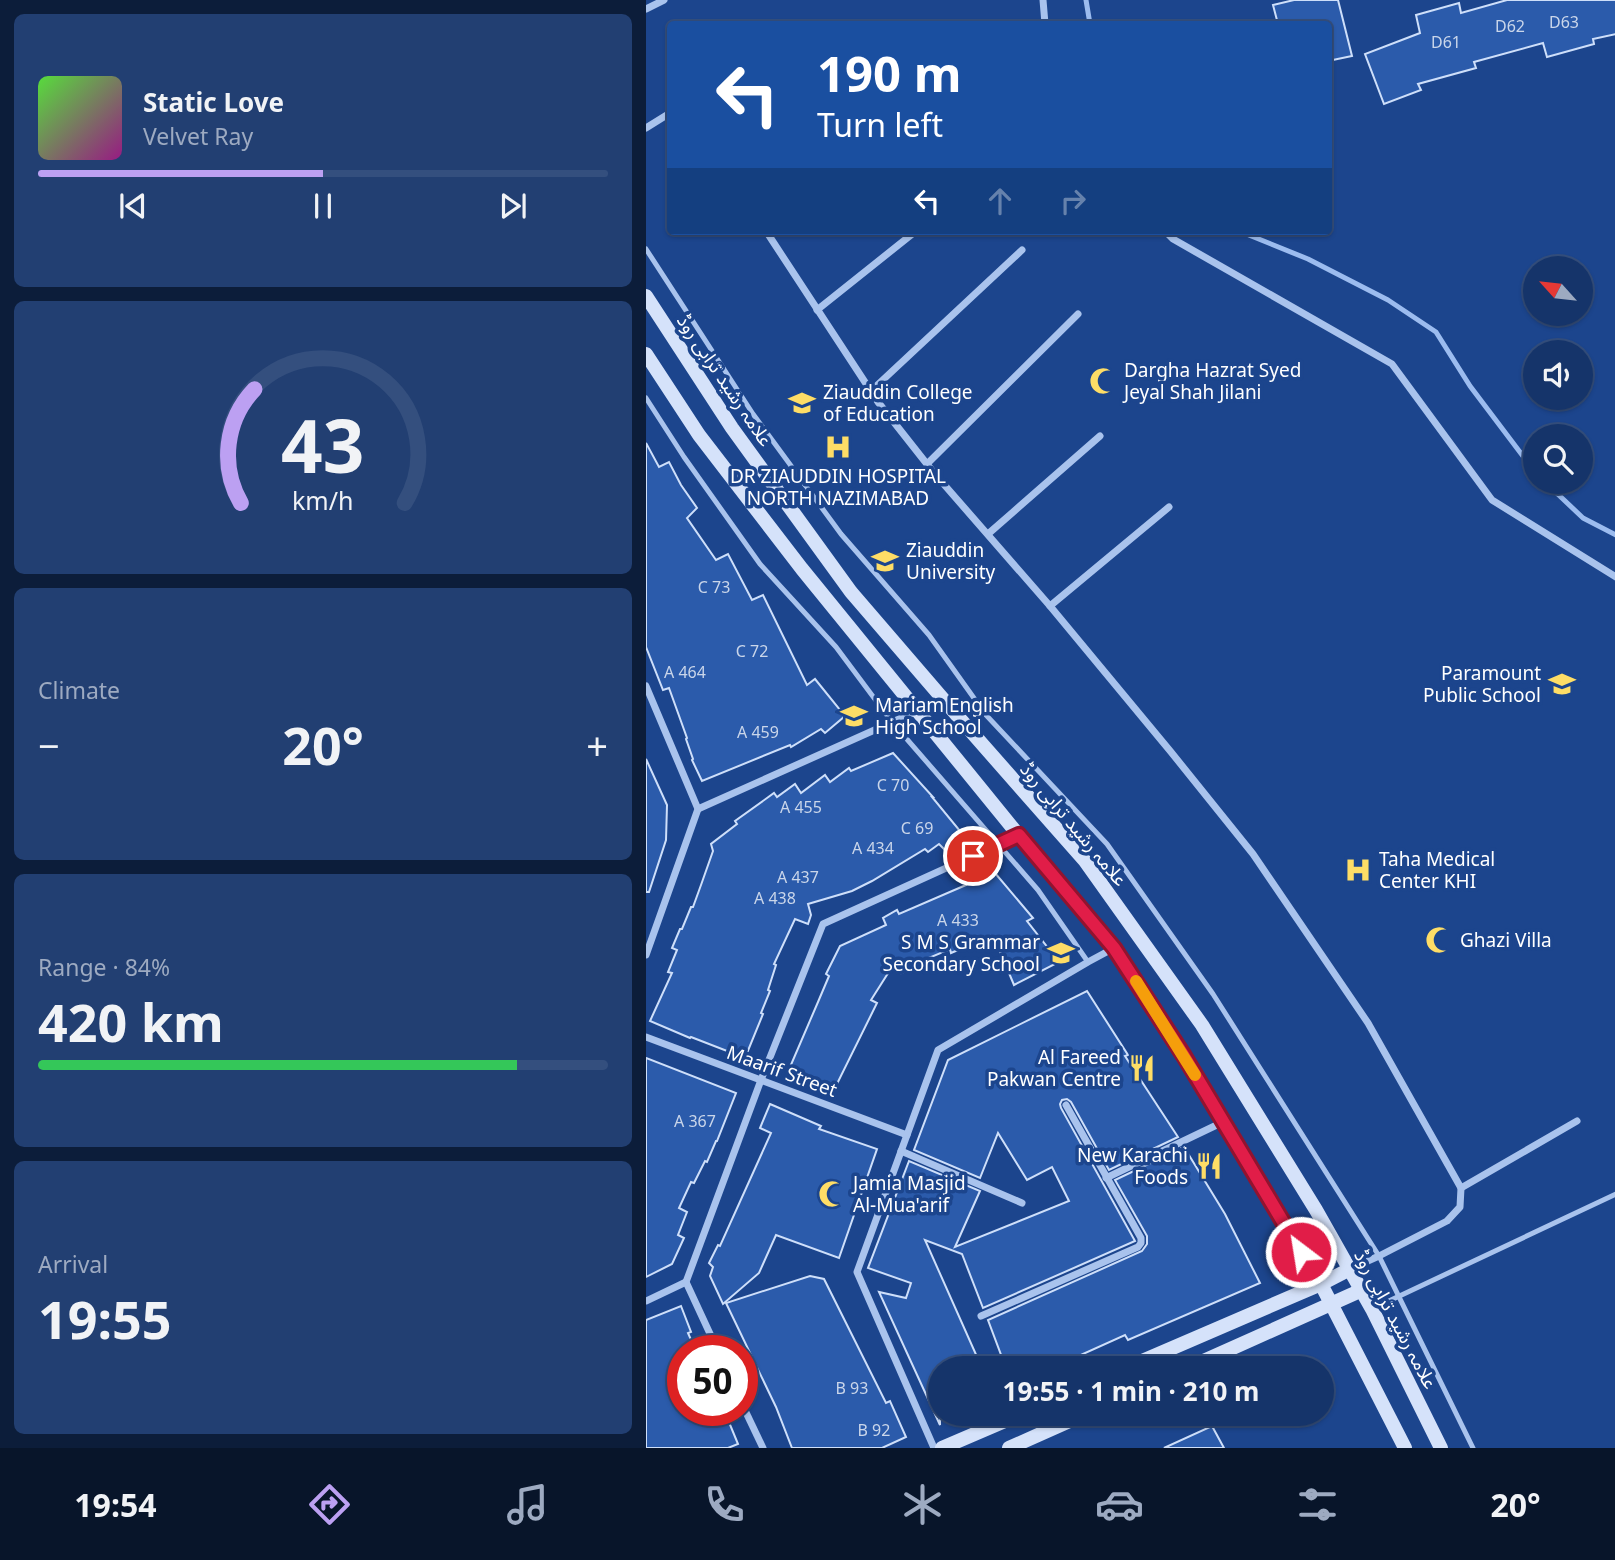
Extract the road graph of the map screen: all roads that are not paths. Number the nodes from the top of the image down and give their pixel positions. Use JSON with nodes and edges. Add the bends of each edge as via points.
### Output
{"nodes":[{"id":1,"x":664,"y":0,"type":"edge"},
{"id":2,"x":1043,"y":0,"type":"edge"},
{"id":3,"x":646,"y":9,"type":"edge"},
{"id":4,"x":1045,"y":21,"type":"edge"},
{"id":5,"x":667,"y":115,"type":"edge"},
{"id":6,"x":646,"y":128,"type":"edge"},
{"id":7,"x":769,"y":235,"type":"edge"},
{"id":8,"x":911,"y":235,"type":"edge"},
{"id":9,"x":1169,"y":235,"type":"edge"},
{"id":10,"x":646,"y":249,"type":"edge"},
{"id":11,"x":1022,"y":250,"type":"dead end"},
{"id":12,"x":646,"y":296,"type":"edge"},
{"id":13,"x":817,"y":310,"type":"junction"},
{"id":14,"x":1078,"y":314,"type":"dead end"},
{"id":15,"x":646,"y":355,"type":"edge"},
{"id":16,"x":871,"y":391,"type":"junction"},
{"id":17,"x":646,"y":398,"type":"edge"},
{"id":18,"x":1100,"y":436,"type":"dead end"},
{"id":19,"x":927,"y":464,"type":"junction"},
{"id":20,"x":1169,"y":507,"type":"dead end"},
{"id":21,"x":988,"y":534,"type":"junction"},
{"id":22,"x":1615,"y":577,"type":"edge"},
{"id":23,"x":1050,"y":606,"type":"junction"},
{"id":24,"x":646,"y":686,"type":"edge"},
{"id":25,"x":917,"y":711,"type":"junction"},
{"id":26,"x":892,"y":722,"type":"junction"},
{"id":27,"x":698,"y":809,"type":"junction"},
{"id":28,"x":1019,"y":835,"type":"junction"},
{"id":29,"x":998,"y":844,"type":"junction"},
{"id":30,"x":1114,"y":948,"type":"junction"},
{"id":31,"x":646,"y":955,"type":"edge"},
{"id":32,"x":1088,"y":962,"type":"junction"},
{"id":33,"x":646,"y":1037,"type":"edge"},
{"id":34,"x":761,"y":1080,"type":"junction"},
{"id":35,"x":1066,"y":1105,"type":"dead end"},
{"id":36,"x":1577,"y":1121,"type":"dead end"},
{"id":37,"x":1223,"y":1122,"type":"junction"},
{"id":38,"x":907,"y":1135,"type":"junction"},
{"id":39,"x":901,"y":1151,"type":"junction"},
{"id":40,"x":1106,"y":1178,"type":"junction"},
{"id":41,"x":1461,"y":1188,"type":"junction"},
{"id":42,"x":1615,"y":1194,"type":"edge"},
{"id":43,"x":1022,"y":1203,"type":"dead end"},
{"id":44,"x":1379,"y":1256,"type":"junction"},
{"id":45,"x":1350,"y":1269,"type":"junction"},
{"id":46,"x":686,"y":1282,"type":"junction"},
{"id":47,"x":1321,"y":1284,"type":"junction"},
{"id":48,"x":1362,"y":1290,"type":"junction"},
{"id":49,"x":1398,"y":1296,"type":"junction"},
{"id":50,"x":646,"y":1300,"type":"edge"},
{"id":51,"x":1332,"y":1304,"type":"junction"},
{"id":52,"x":1372,"y":1309,"type":"junction"},
{"id":53,"x":981,"y":1316,"type":"dead end"},
{"id":54,"x":711,"y":1335,"type":"edge"},
{"id":55,"x":1154,"y":1356,"type":"edge"},
{"id":56,"x":1215,"y":1356,"type":"edge"},
{"id":57,"x":752,"y":1426,"type":"edge"},
{"id":58,"x":993,"y":1426,"type":"edge"},
{"id":59,"x":1058,"y":1426,"type":"edge"},
{"id":60,"x":763,"y":1448,"type":"edge"},
{"id":61,"x":934,"y":1448,"type":"edge"},
{"id":62,"x":942,"y":1448,"type":"edge"},
{"id":63,"x":1009,"y":1448,"type":"edge"},
{"id":64,"x":1405,"y":1448,"type":"edge"},
{"id":65,"x":1441,"y":1448,"type":"edge"},
{"id":66,"x":1473,"y":1448,"type":"edge"}],
"edges":[{"from":1,"to":3,"type":"street"},
{"from":2,"to":4,"type":"street"},
{"from":5,"to":6,"type":"street"},
{"from":7,"to":13,"type":"street"},
{"from":8,"to":13,"type":"street"},
{"from":9,"to":22,"type":"street","via":[[1392,364],[1492,500]]},
{"from":10,"to":44,"type":"lane","via":[[753,414],[841,534],[929,635],[986,715],[1107,844],[1213,994]]},
{"from":11,"to":16,"type":"street"},
{"from":12,"to":45,"type":"main road","name":"علامہ رشید ترابی روڈ","via":[[732,428],[851,592],[1093,872],[1202,1026]]},
{"from":13,"to":16,"type":"street"},
{"from":14,"to":19,"type":"street"},
{"from":15,"to":25,"type":"main road","via":[[698,435]]},
{"from":16,"to":19,"type":"street"},
{"from":17,"to":26,"type":"lane","via":[[760,564],[836,647]]},
{"from":18,"to":21,"type":"street"},
{"from":19,"to":21,"type":"street"},
{"from":20,"to":23,"type":"street"},
{"from":21,"to":23,"type":"street"},
{"from":23,"to":41,"type":"street","via":[[1253,854],[1368,1023]]},
{"from":24,"to":27,"type":"street"},
{"from":25,"to":26,"type":"street"},
{"from":25,"to":28,"type":"main road"},
{"from":26,"to":27,"type":"street"},
{"from":26,"to":29,"type":"lane"},
{"from":27,"to":31,"type":"street"},
{"from":28,"to":29,"type":"street"},
{"from":28,"to":30,"type":"main road"},
{"from":29,"to":32,"type":"lane","via":[[1038,890]]},
{"from":29,"to":34,"type":"street","via":[[823,924]]},
{"from":30,"to":32,"type":"street"},
{"from":30,"to":37,"type":"main road"},
{"from":32,"to":38,"type":"street","via":[[938,1050]]},
{"from":33,"to":34,"type":"street","name":"Maarif Street"},
{"from":34,"to":38,"type":"street","name":"Maarif Street"},
{"from":34,"to":46,"type":"street"},
{"from":35,"to":40,"type":"street"},
{"from":36,"to":41,"type":"street"},
{"from":37,"to":40,"type":"street"},
{"from":37,"to":47,"type":"main road"},
{"from":38,"to":39,"type":"street"},
{"from":39,"to":43,"type":"street"},
{"from":39,"to":61,"type":"street","via":[[857,1272]]},
{"from":40,"to":53,"type":"street","via":[[1141,1238],[1138,1247]]},
{"from":41,"to":44,"type":"street","via":[[1460,1207],[1447,1221]]},
{"from":42,"to":49,"type":"lane"},
{"from":44,"to":45,"type":"street"},
{"from":44,"to":49,"type":"lane"},
{"from":45,"to":47,"type":"main road"},
{"from":45,"to":48,"type":"main road","name":"علامہ رشید ترابی روڈ"},
{"from":46,"to":50,"type":"street"},
{"from":46,"to":54,"type":"street"},
{"from":47,"to":51,"type":"main road"},
{"from":47,"to":55,"type":"main road"},
{"from":48,"to":51,"type":"main road"},
{"from":48,"to":52,"type":"main road","name":"علامہ رشید ترابی روڈ"},
{"from":49,"to":52,"type":"lane"},
{"from":49,"to":66,"type":"lane"},
{"from":51,"to":56,"type":"main road"},
{"from":51,"to":64,"type":"main road"},
{"from":52,"to":65,"type":"main road","name":"علامہ رشید ترابی روڈ"},
{"from":57,"to":60,"type":"street"},
{"from":58,"to":62,"type":"main road"},
{"from":59,"to":63,"type":"main road"}]}
